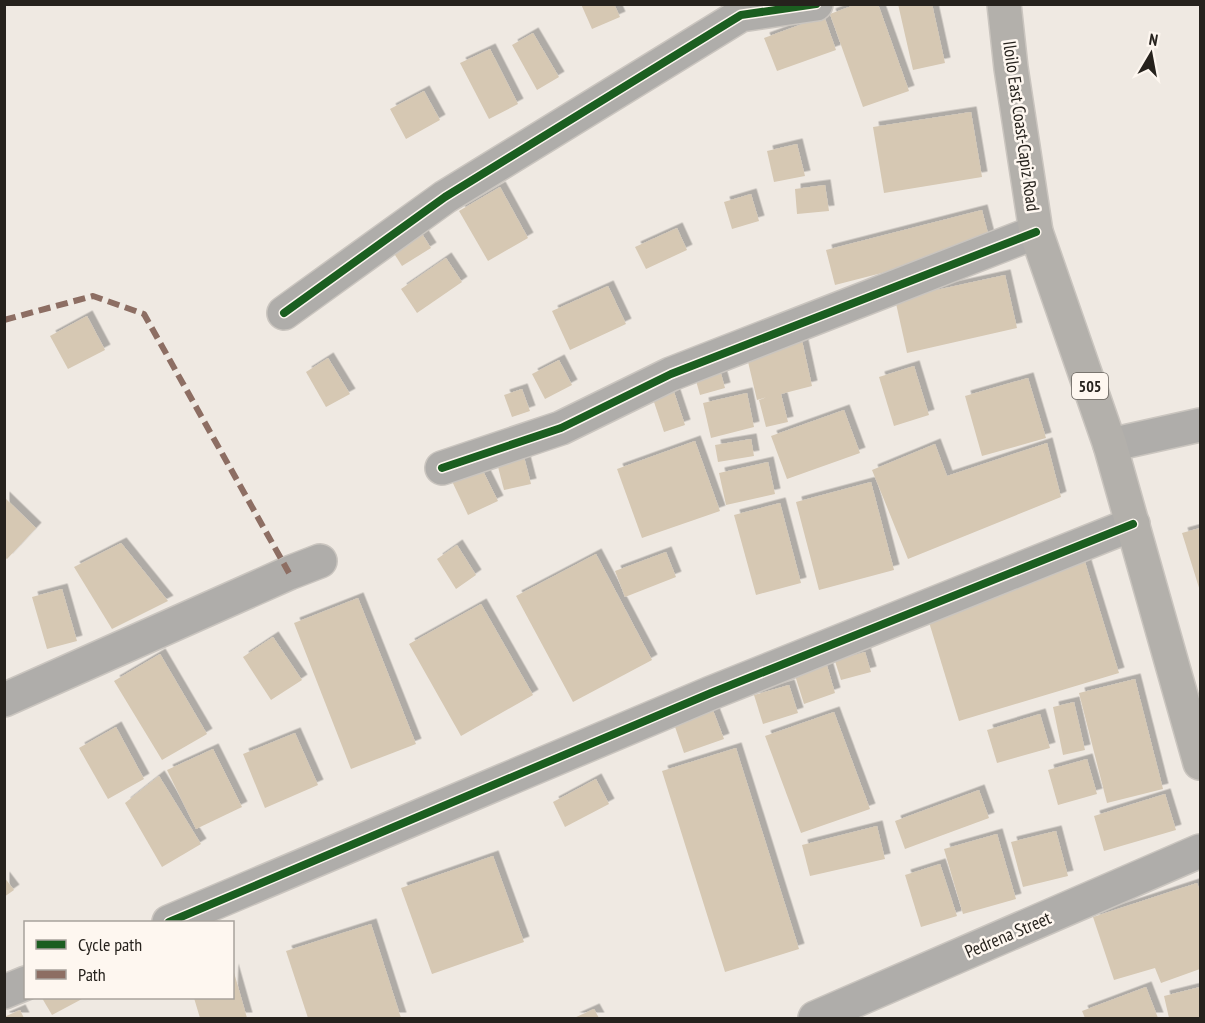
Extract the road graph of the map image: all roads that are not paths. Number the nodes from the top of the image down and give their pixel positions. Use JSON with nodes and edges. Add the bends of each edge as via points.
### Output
{"nodes":[{"id":1,"x":816,"y":4,"type":"edge"},
{"id":2,"x":1004,"y":4,"type":"edge"},
{"id":3,"x":1036,"y":232,"type":"junction"},
{"id":4,"x":284,"y":313,"type":"dead end"},
{"id":5,"x":1200,"y":424,"type":"edge"},
{"id":6,"x":1110,"y":445,"type":"junction"},
{"id":7,"x":442,"y":468,"type":"dead end"},
{"id":8,"x":1133,"y":524,"type":"junction"},
{"id":9,"x":320,"y":561,"type":"dead end"},
{"id":10,"x":4,"y":700,"type":"edge"},
{"id":11,"x":1200,"y":763,"type":"edge"},
{"id":12,"x":1200,"y":851,"type":"edge"},
{"id":13,"x":172,"y":921,"type":"edge"},
{"id":14,"x":24,"y":984,"type":"edge"},
{"id":15,"x":4,"y":992,"type":"edge"},
{"id":16,"x":815,"y":1018,"type":"edge"}],
"edges":[{"from":1,"to":4,"type":"street","via":[[741,15],[445,197]]},
{"from":2,"to":3,"type":"main road","name":"Iloilo East Coast-Capiz Road","number":"505"},
{"from":3,"to":6,"type":"main road","name":"Iloilo East Coast-Capiz Road","number":"505"},
{"from":3,"to":7,"type":"street","via":[[671,374],[561,428]]},
{"from":5,"to":6,"type":"street"},
{"from":6,"to":8,"type":"main road","name":"Iloilo East Coast-Capiz Road","number":"505"},
{"from":8,"to":11,"type":"main road","name":"Iloilo East Coast-Capiz Road","number":"505"},
{"from":8,"to":13,"type":"street","via":[[711,693]]},
{"from":9,"to":10,"type":"street"},
{"from":12,"to":16,"type":"street","name":"Pedrena Street"},
{"from":14,"to":15,"type":"street"}]}
